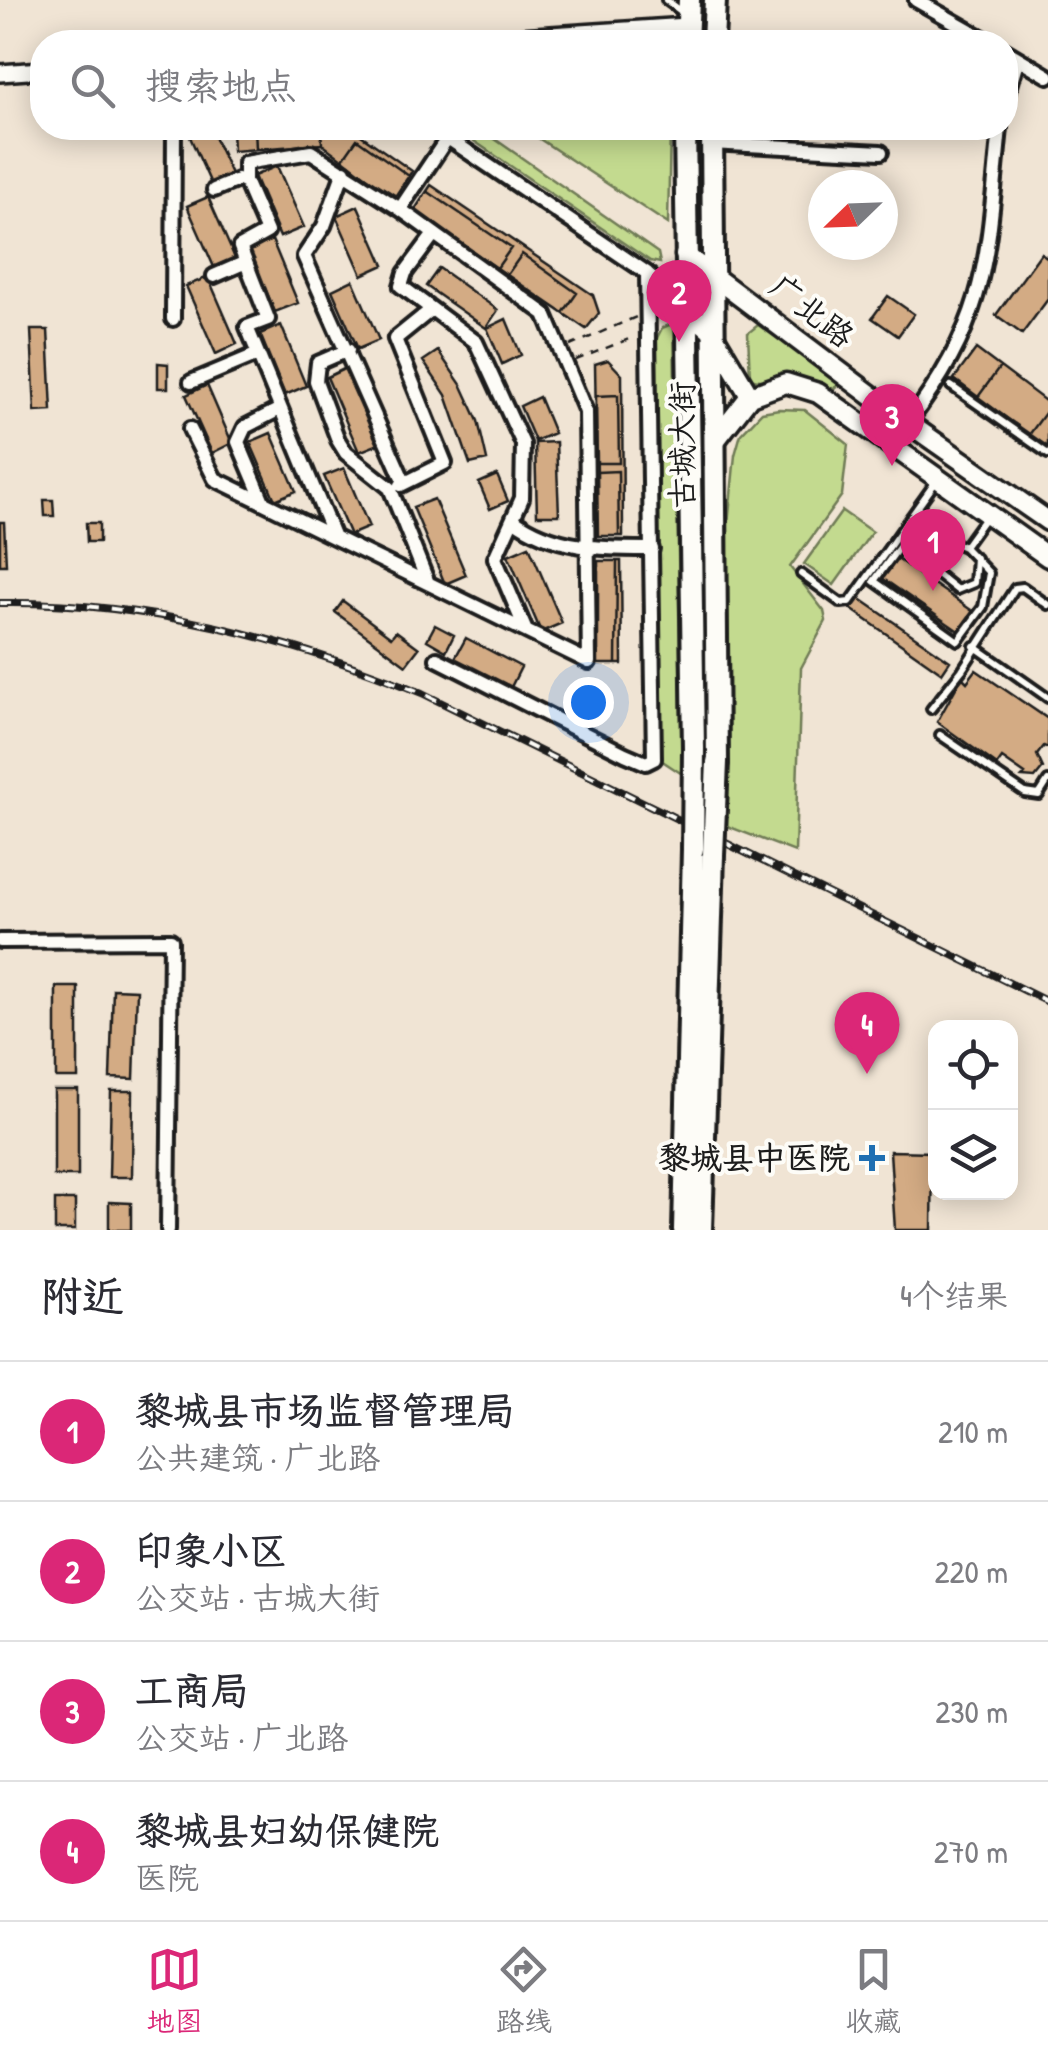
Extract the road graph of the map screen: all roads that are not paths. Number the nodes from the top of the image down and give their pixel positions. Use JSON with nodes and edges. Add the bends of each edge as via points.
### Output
{"nodes":[{"id":1,"x":666,"y":0,"type":"edge"},
{"id":2,"x":715,"y":0,"type":"edge"},
{"id":3,"x":916,"y":0,"type":"edge"},
{"id":4,"x":688,"y":21,"type":"edge"},
{"id":5,"x":584,"y":30,"type":"edge"},
{"id":6,"x":714,"y":30,"type":"edge"},
{"id":7,"x":969,"y":30,"type":"edge"},
{"id":8,"x":1018,"y":58,"type":"edge"},
{"id":9,"x":30,"y":71,"type":"edge"},
{"id":10,"x":0,"y":72,"type":"edge"},
{"id":11,"x":1048,"y":76,"type":"edge"},
{"id":12,"x":174,"y":140,"type":"edge"},
{"id":13,"x":446,"y":140,"type":"edge"},
{"id":14,"x":452,"y":140,"type":"edge"},
{"id":15,"x":685,"y":140,"type":"edge"},
{"id":16,"x":711,"y":140,"type":"edge"},
{"id":17,"x":761,"y":140,"type":"edge"},
{"id":18,"x":999,"y":140,"type":"edge"},
{"id":19,"x":881,"y":152,"type":"dead end"},
{"id":20,"x":344,"y":171,"type":"junction"},
{"id":21,"x":245,"y":177,"type":"junction"},
{"id":22,"x":214,"y":190,"type":"dead end"},
{"id":23,"x":400,"y":210,"type":"junction"},
{"id":24,"x":434,"y":234,"type":"junction"},
{"id":25,"x":684,"y":254,"type":"junction"},
{"id":26,"x":246,"y":262,"type":"junction"},
{"id":27,"x":711,"y":270,"type":"junction"},
{"id":28,"x":647,"y":274,"type":"junction"},
{"id":29,"x":214,"y":276,"type":"dead end"},
{"id":30,"x":684,"y":308,"type":"junction"},
{"id":31,"x":432,"y":309,"type":"junction"},
{"id":32,"x":173,"y":318,"type":"dead end"},
{"id":33,"x":710,"y":329,"type":"junction"},
{"id":34,"x":348,"y":350,"type":"junction"},
{"id":35,"x":258,"y":354,"type":"junction"},
{"id":36,"x":191,"y":382,"type":"dead end"},
{"id":37,"x":951,"y":386,"type":"dead end"},
{"id":38,"x":750,"y":396,"type":"junction"},
{"id":39,"x":280,"y":410,"type":"junction"},
{"id":40,"x":908,"y":423,"type":"junction"},
{"id":41,"x":190,"y":428,"type":"dead end"},
{"id":42,"x":715,"y":441,"type":"junction"},
{"id":43,"x":1048,"y":454,"type":"edge"},
{"id":44,"x":938,"y":480,"type":"junction"},
{"id":45,"x":404,"y":482,"type":"junction"},
{"id":46,"x":393,"y":495,"type":"junction"},
{"id":47,"x":262,"y":501,"type":"junction"},
{"id":48,"x":987,"y":515,"type":"junction"},
{"id":49,"x":513,"y":518,"type":"junction"},
{"id":50,"x":1048,"y":521,"type":"edge"},
{"id":51,"x":333,"y":535,"type":"junction"},
{"id":52,"x":945,"y":536,"type":"junction"},
{"id":53,"x":964,"y":547,"type":"junction"},
{"id":54,"x":588,"y":549,"type":"junction"},
{"id":55,"x":652,"y":549,"type":"junction"},
{"id":56,"x":976,"y":557,"type":"junction"},
{"id":57,"x":1048,"y":557,"type":"edge"},
{"id":58,"x":801,"y":574,"type":"dead end"},
{"id":59,"x":428,"y":582,"type":"junction"},
{"id":60,"x":1048,"y":605,"type":"edge"},
{"id":61,"x":526,"y":631,"type":"junction"},
{"id":62,"x":974,"y":646,"type":"junction"},
{"id":63,"x":436,"y":659,"type":"dead end"},
{"id":64,"x":1048,"y":698,"type":"edge"},
{"id":65,"x":931,"y":709,"type":"dead end"},
{"id":66,"x":940,"y":735,"type":"dead end"},
{"id":67,"x":1048,"y":781,"type":"edge"},
{"id":68,"x":703,"y":852,"type":"junction"},
{"id":69,"x":0,"y":941,"type":"edge"},
{"id":70,"x":168,"y":1230,"type":"edge"},
{"id":71,"x":684,"y":1230,"type":"edge"},
{"id":72,"x":702,"y":1230,"type":"edge"}],
"edges":[{"from":1,"to":4,"type":"lane"},
{"from":2,"to":6,"type":"main road"},
{"from":3,"to":7,"type":"street"},
{"from":4,"to":5,"type":"street"},
{"from":8,"to":11,"type":"street"},
{"from":9,"to":10,"type":"street"},
{"from":12,"to":32,"type":"street"},
{"from":13,"to":23,"type":"street"},
{"from":14,"to":28,"type":"street"},
{"from":15,"to":25,"type":"main road","name":"古城大街"},
{"from":16,"to":27,"type":"main road","name":"古城大街"},
{"from":17,"to":19,"type":"street"},
{"from":18,"to":40,"type":"street","via":[[996,204],[978,296],[960,346]]},
{"from":20,"to":21,"type":"street","via":[[312,152],[245,163]]},
{"from":20,"to":23,"type":"street"},
{"from":20,"to":34,"type":"street","via":[[324,226],[304,256]]},
{"from":21,"to":22,"type":"street"},
{"from":21,"to":26,"type":"street","via":[[267,232],[240,247]]},
{"from":23,"to":24,"type":"street"},
{"from":24,"to":31,"type":"street","via":[[401,286]]},
{"from":24,"to":54,"type":"street","via":[[545,314],[586,412]]},
{"from":25,"to":27,"type":"main road","name":"广北路"},
{"from":25,"to":30,"type":"main road","name":"古城大街"},
{"from":26,"to":29,"type":"street"},
{"from":26,"to":35,"type":"street","via":[[268,319],[247,328]]},
{"from":27,"to":33,"type":"main road","name":"古城大街"},
{"from":27,"to":40,"type":"main road","name":"广北路"},
{"from":28,"to":30,"type":"street"},
{"from":28,"to":55,"type":"street"},
{"from":30,"to":33,"type":"main road"},
{"from":30,"to":68,"type":"main road","name":"古城大街","bridge":true,"via":[[694,750]]},
{"from":31,"to":45,"type":"street","via":[[395,339],[445,463]]},
{"from":31,"to":49,"type":"street","via":[[476,342],[523,444],[522,498]]},
{"from":33,"to":38,"type":"main road"},
{"from":33,"to":42,"type":"main road","name":"古城大街"},
{"from":34,"to":45,"type":"street"},
{"from":34,"to":46,"type":"street","via":[[318,363],[316,381],[346,453]]},
{"from":35,"to":36,"type":"street"},
{"from":35,"to":39,"type":"street"},
{"from":37,"to":43,"type":"lane"},
{"from":38,"to":42,"type":"main road"},
{"from":38,"to":44,"type":"main road","name":"广北路","via":[[766,387],[801,385]]},
{"from":39,"to":47,"type":"street","via":[[240,435]]},
{"from":39,"to":51,"type":"street"},
{"from":40,"to":50,"type":"main road","name":"广北路"},
{"from":41,"to":47,"type":"street","via":[[215,479]]},
{"from":42,"to":68,"type":"main road","name":"古城大街","bridge":true,"via":[[717,762]]},
{"from":44,"to":48,"type":"main road","name":"广北路"},
{"from":44,"to":58,"type":"lane","via":[[850,602],[840,603]]},
{"from":45,"to":46,"type":"street"},
{"from":46,"to":59,"type":"street"},
{"from":47,"to":51,"type":"street"},
{"from":48,"to":53,"type":"lane"},
{"from":48,"to":57,"type":"main road","name":"广北路"},
{"from":49,"to":54,"type":"street","via":[[533,534]]},
{"from":49,"to":61,"type":"street","via":[[495,558]]},
{"from":51,"to":59,"type":"street"},
{"from":52,"to":53,"type":"lane"},
{"from":52,"to":56,"type":"lane","via":[[930,542],[922,562],[957,590],[974,583]]},
{"from":52,"to":56,"type":"lane","via":[[927,531],[900,546],[874,581],[958,641],[988,595],[990,573]]},
{"from":53,"to":56,"type":"lane"},
{"from":54,"to":55,"type":"street"},
{"from":54,"to":61,"type":"street","via":[[589,662]]},
{"from":55,"to":63,"type":"street","via":[[654,760],[625,754]]},
{"from":59,"to":61,"type":"street"},
{"from":60,"to":62,"type":"lane","via":[[1015,588]]},
{"from":62,"to":64,"type":"lane"},
{"from":62,"to":65,"type":"lane"},
{"from":66,"to":67,"type":"lane","via":[[1025,794],[1039,795]]},
{"from":68,"to":71,"type":"main road"},
{"from":68,"to":72,"type":"main road"},
{"from":69,"to":70,"type":"street","via":[[170,940]]}]}
